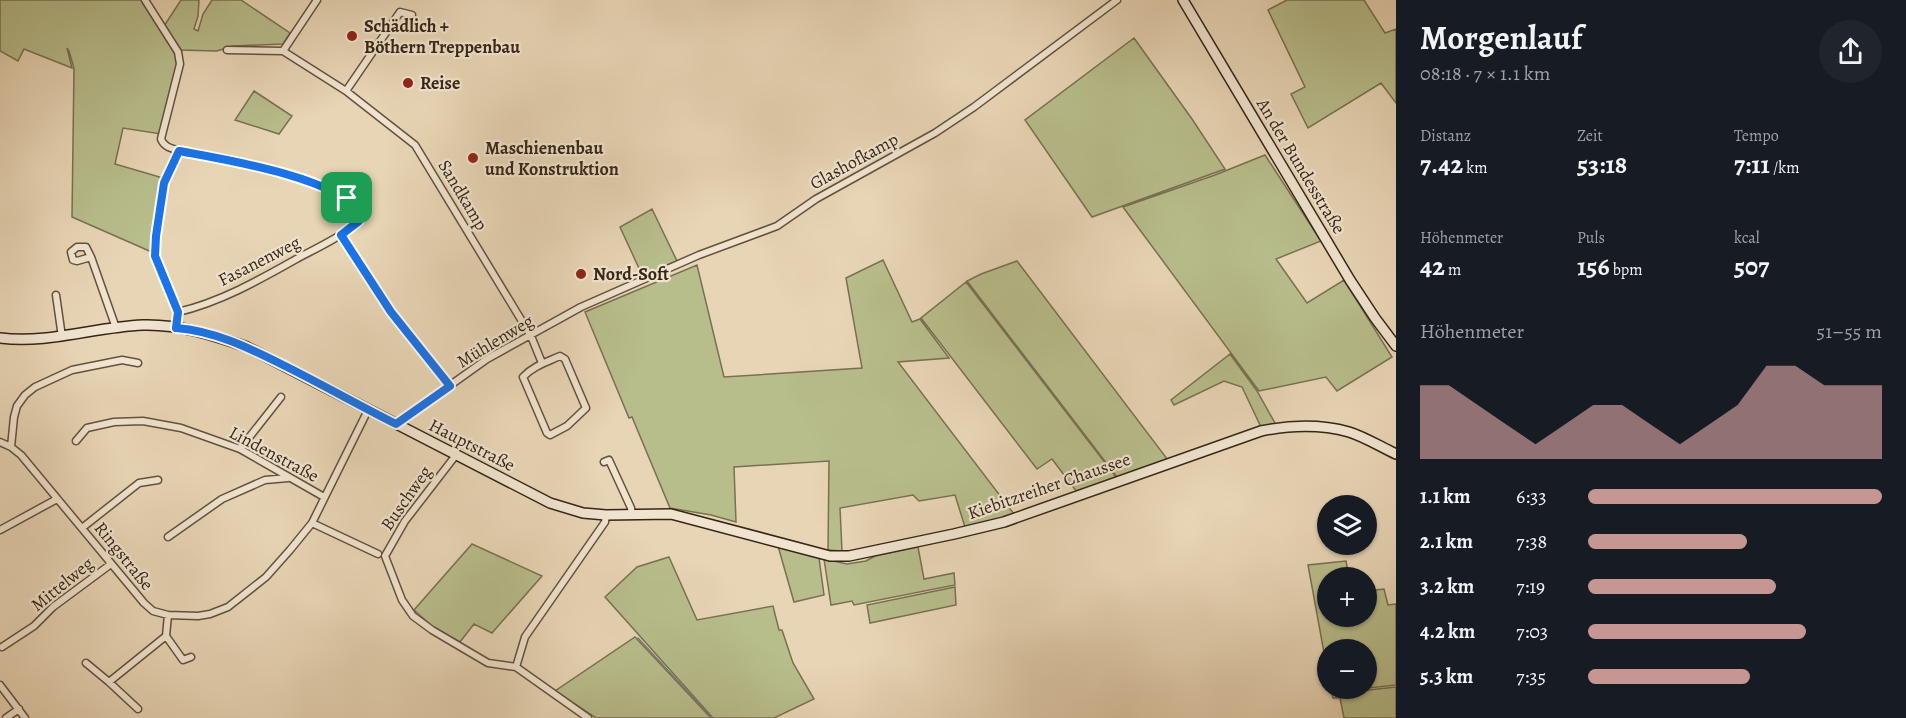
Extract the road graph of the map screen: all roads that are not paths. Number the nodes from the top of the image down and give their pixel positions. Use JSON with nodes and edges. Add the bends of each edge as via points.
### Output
{"nodes":[{"id":1,"x":145,"y":0,"type":"edge"},
{"id":2,"x":317,"y":0,"type":"edge"},
{"id":3,"x":1117,"y":0,"type":"edge"},
{"id":4,"x":1183,"y":0,"type":"edge"},
{"id":5,"x":412,"y":15,"type":"dead end"},
{"id":6,"x":227,"y":50,"type":"dead end"},
{"id":7,"x":283,"y":51,"type":"junction"},
{"id":8,"x":346,"y":91,"type":"junction"},
{"id":9,"x":179,"y":151,"type":"junction"},
{"id":10,"x":341,"y":235,"type":"junction"},
{"id":11,"x":91,"y":257,"type":"dead end"},
{"id":12,"x":56,"y":295,"type":"dead end"},
{"id":13,"x":581,"y":307,"type":"joint"},
{"id":14,"x":178,"y":312,"type":"junction"},
{"id":15,"x":116,"y":328,"type":"junction"},
{"id":16,"x":176,"y":328,"type":"junction"},
{"id":17,"x":531,"y":336,"type":"junction"},
{"id":18,"x":62,"y":337,"type":"junction"},
{"id":19,"x":0,"y":338,"type":"edge"},
{"id":20,"x":1396,"y":346,"type":"edge"},
{"id":21,"x":138,"y":363,"type":"dead end"},
{"id":22,"x":542,"y":363,"type":"junction"},
{"id":23,"x":450,"y":386,"type":"junction"},
{"id":24,"x":281,"y":397,"type":"dead end"},
{"id":25,"x":368,"y":410,"type":"junction"},
{"id":26,"x":396,"y":424,"type":"junction"},
{"id":27,"x":76,"y":441,"type":"dead end"},
{"id":28,"x":0,"y":442,"type":"edge"},
{"id":29,"x":11,"y":447,"type":"junction"},
{"id":30,"x":240,"y":449,"type":"junction"},
{"id":31,"x":1396,"y":454,"type":"edge"},
{"id":32,"x":456,"y":455,"type":"junction"},
{"id":33,"x":604,"y":462,"type":"dead end"},
{"id":34,"x":289,"y":478,"type":"junction"},
{"id":35,"x":158,"y":480,"type":"dead end"},
{"id":36,"x":324,"y":497,"type":"junction"},
{"id":37,"x":57,"y":499,"type":"junction"},
{"id":38,"x":671,"y":514,"type":"joint"},
{"id":39,"x":606,"y":515,"type":"junction"},
{"id":40,"x":632,"y":515,"type":"junction"},
{"id":41,"x":312,"y":523,"type":"junction"},
{"id":42,"x":82,"y":528,"type":"junction"},
{"id":43,"x":0,"y":530,"type":"edge"},
{"id":44,"x":168,"y":537,"type":"dead end"},
{"id":45,"x":378,"y":554,"type":"dead end"},
{"id":46,"x":111,"y":564,"type":"junction"},
{"id":47,"x":168,"y":615,"type":"junction"},
{"id":48,"x":166,"y":636,"type":"junction"},
{"id":49,"x":2,"y":647,"type":"dead end"},
{"id":50,"x":191,"y":657,"type":"dead end"},
{"id":51,"x":86,"y":663,"type":"dead end"},
{"id":52,"x":516,"y":667,"type":"junction"},
{"id":53,"x":109,"y":682,"type":"junction"},
{"id":54,"x":0,"y":685,"type":"edge"},
{"id":55,"x":19,"y":709,"type":"junction"},
{"id":56,"x":138,"y":709,"type":"dead end"},
{"id":57,"x":6,"y":718,"type":"edge"},
{"id":58,"x":25,"y":718,"type":"edge"},
{"id":59,"x":588,"y":718,"type":"edge"}],
"edges":[{"from":1,"to":9,"type":"street","via":[[178,52],[180,64],[161,139],[168,148]]},
{"from":2,"to":7,"type":"street"},
{"from":3,"to":13,"type":"street","name":"Glashofkamp","via":[[935,133],[816,199],[777,226]]},
{"from":4,"to":20,"type":"street","name":"An der Bundesstraße","via":[[1350,280]]},
{"from":5,"to":8,"type":"street","via":[[400,12]]},
{"from":6,"to":7,"type":"street"},
{"from":7,"to":8,"type":"street","name":"Sandkamp"},
{"from":8,"to":17,"type":"street","name":"Sandkamp","via":[[415,145]]},
{"from":9,"to":10,"type":"street","name":"Fasanenweg","via":[[318,183],[347,198],[361,213],[359,221]]},
{"from":9,"to":14,"type":"street","via":[[164,183],[155,256]]},
{"from":10,"to":14,"type":"street","name":"Fasanenweg","via":[[248,286]]},
{"from":10,"to":23,"type":"street","via":[[391,312]]},
{"from":11,"to":15,"type":"street"},
{"from":12,"to":18,"type":"street"},
{"from":13,"to":17,"type":"street","name":"Mühlenweg"},
{"from":14,"to":16,"type":"street"},
{"from":15,"to":16,"type":"street","name":"Hauptstraße"},
{"from":15,"to":18,"type":"street","name":"Hauptstraße"},
{"from":16,"to":25,"type":"street","name":"Hauptstraße","via":[[247,347]]},
{"from":17,"to":22,"type":"street","name":"Sandkamp"},
{"from":17,"to":23,"type":"street","name":"Mühlenweg","via":[[487,359]]},
{"from":18,"to":19,"type":"street","name":"Hauptstraße"},
{"from":21,"to":29,"type":"street","via":[[122,360],[72,370],[35,387],[18,406]]},
{"from":22,"to":22,"type":"street","via":[[560,356],[565,359],[586,408],[550,435],[524,377]]},
{"from":23,"to":26,"type":"street","name":"Mühlenweg"},
{"from":24,"to":30,"type":"street"},
{"from":25,"to":26,"type":"street","name":"Hauptstraße"},
{"from":25,"to":36,"type":"street","name":"Ringstraße"},
{"from":26,"to":32,"type":"street","name":"Hauptstraße"},
{"from":27,"to":30,"type":"street","name":"Lindenstraße","via":[[87,428],[144,421],[182,428]]},
{"from":28,"to":29,"type":"street","name":"Ringstraße"},
{"from":29,"to":37,"type":"street","name":"Ringstraße"},
{"from":30,"to":34,"type":"street","name":"Lindenstraße"},
{"from":31,"to":38,"type":"street","name":"Kiebitzreiher Chaussee","via":[[1351,433],[1316,426],[1278,427],[1004,522],[849,556],[820,554]]},
{"from":32,"to":39,"type":"street","name":"Hauptstraße","via":[[550,503]]},
{"from":32,"to":52,"type":"street","name":"Buschweg","via":[[405,521],[385,556],[402,600],[413,616],[488,663]]},
{"from":33,"to":40,"type":"street","via":[[609,460]]},
{"from":34,"to":36,"type":"street","name":"Lindenstraße"},
{"from":34,"to":44,"type":"street","via":[[265,480],[222,499]]},
{"from":35,"to":42,"type":"street","via":[[139,483]]},
{"from":36,"to":41,"type":"street","name":"Ringstraße"},
{"from":37,"to":42,"type":"street","name":"Ringstraße"},
{"from":37,"to":43,"type":"street"},
{"from":38,"to":40,"type":"street","name":"Hauptstraße"},
{"from":39,"to":40,"type":"street","name":"Hauptstraße"},
{"from":39,"to":52,"type":"street","via":[[605,522],[525,637]]},
{"from":41,"to":45,"type":"street"},
{"from":41,"to":47,"type":"street","name":"Ringstraße","via":[[266,577],[228,607],[198,616]]},
{"from":42,"to":46,"type":"street","name":"Ringstraße"},
{"from":46,"to":47,"type":"street","name":"Ringstraße","via":[[144,603],[153,611]]},
{"from":46,"to":49,"type":"street","name":"Mittelweg"},
{"from":47,"to":48,"type":"street"},
{"from":48,"to":50,"type":"street","via":[[183,660]]},
{"from":48,"to":53,"type":"street"},
{"from":51,"to":53,"type":"street"},
{"from":52,"to":59,"type":"street","name":"Buschweg"},
{"from":53,"to":56,"type":"street"},
{"from":54,"to":55,"type":"street"},
{"from":55,"to":57,"type":"street"},
{"from":55,"to":58,"type":"street"}]}
